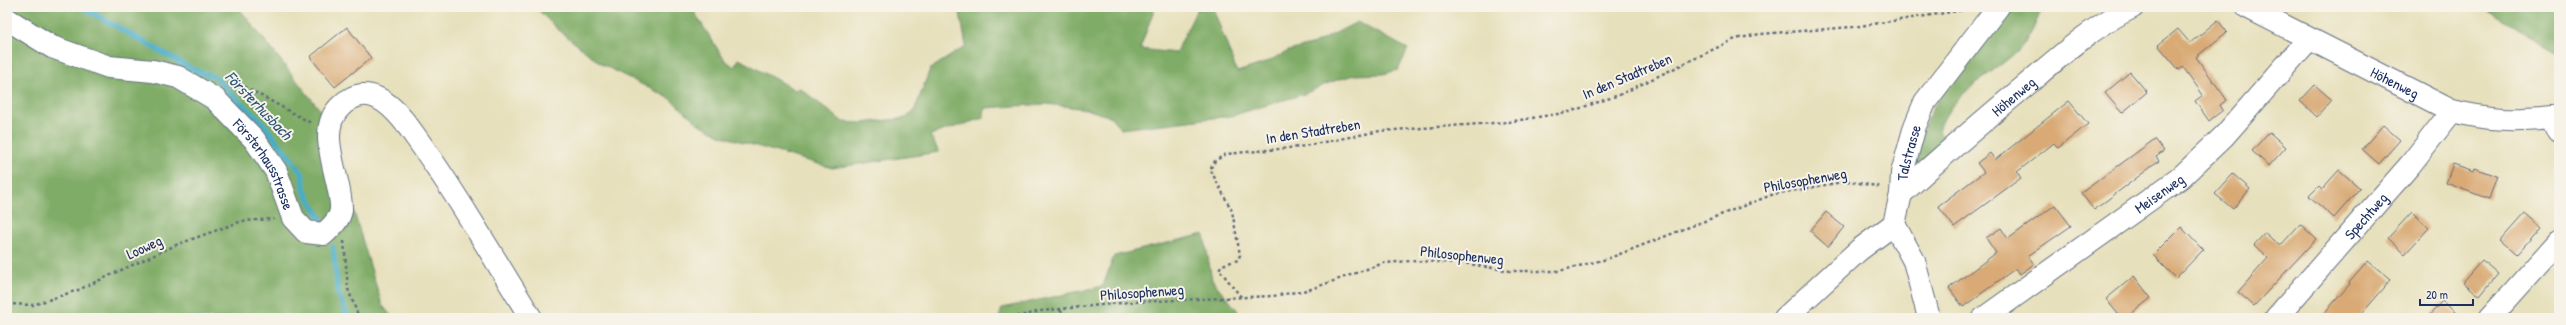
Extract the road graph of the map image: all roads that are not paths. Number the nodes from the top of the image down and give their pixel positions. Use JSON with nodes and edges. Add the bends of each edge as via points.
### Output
{"nodes":[{"id":1,"x":1998,"y":7,"type":"edge"},
{"id":2,"x":2132,"y":7,"type":"edge"},
{"id":3,"x":2247,"y":7,"type":"edge"},
{"id":4,"x":7,"y":19,"type":"edge"},
{"id":5,"x":2309,"y":39,"type":"junction"},
{"id":6,"x":2452,"y":111,"type":"junction"},
{"id":7,"x":2555,"y":124,"type":"edge"},
{"id":8,"x":1901,"y":194,"type":"junction"},
{"id":9,"x":1894,"y":224,"type":"junction"},
{"id":10,"x":2559,"y":241,"type":"edge"},
{"id":11,"x":530,"y":318,"type":"edge"},
{"id":12,"x":1785,"y":318,"type":"edge"},
{"id":13,"x":1929,"y":318,"type":"edge"},
{"id":14,"x":1984,"y":318,"type":"edge"},
{"id":15,"x":2276,"y":318,"type":"edge"},
{"id":16,"x":2490,"y":318,"type":"edge"}],
"edges":[{"from":1,"to":8,"type":"street","name":"Talstrasse","via":[[1924,102],[1902,173]]},
{"from":2,"to":8,"type":"street","name":"Höhenweg","via":[[2062,54],[1933,163]]},
{"from":3,"to":5,"type":"street","name":"Höhenweg"},
{"from":4,"to":11,"type":"street","name":"Försterhausstrasse","via":[[52,47],[109,68],[153,71],[178,78],[216,99],[254,139],[276,171],[293,218],[306,232],[324,234],[334,224],[341,211],[328,128],[335,110],[348,99],[362,95],[377,98],[393,110],[441,172]]},
{"from":5,"to":6,"type":"street","name":"Höhenweg"},
{"from":5,"to":14,"type":"street","name":"Meisenweg","via":[[2224,136],[2180,178]]},
{"from":6,"to":7,"type":"street","name":"Höhenweg","via":[[2486,119]]},
{"from":6,"to":15,"type":"street","name":"Spechtweg","via":[[2410,166]]},
{"from":8,"to":9,"type":"street","name":"Talstrasse"},
{"from":9,"to":12,"type":"street","via":[[1859,250]]},
{"from":9,"to":13,"type":"street","via":[[1914,261]]},
{"from":10,"to":16,"type":"street"}]}
